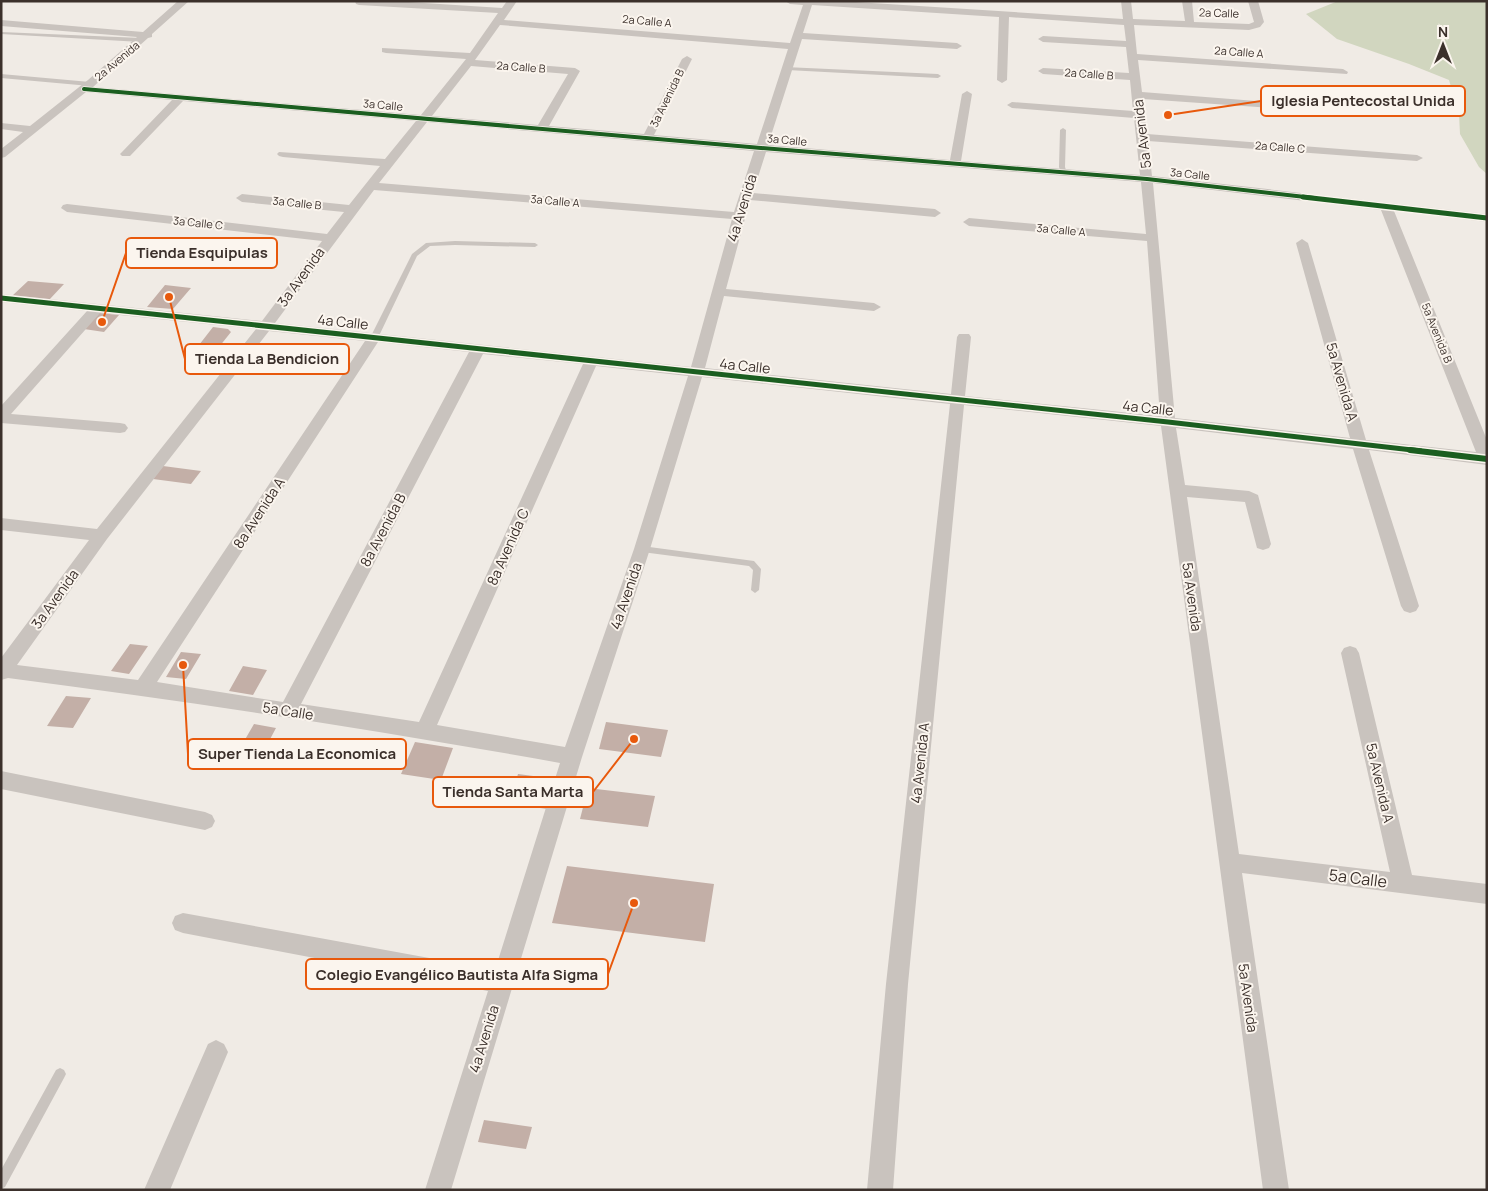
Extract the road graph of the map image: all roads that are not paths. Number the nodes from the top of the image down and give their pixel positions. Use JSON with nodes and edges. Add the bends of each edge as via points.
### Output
{"nodes":[{"id":1,"x":184,"y":1,"type":"edge"},
{"id":2,"x":790,"y":1,"type":"edge"},
{"id":3,"x":1126,"y":1,"type":"edge"},
{"id":4,"x":1187,"y":1,"type":"edge"},
{"id":5,"x":1253,"y":1,"type":"edge"},
{"id":6,"x":359,"y":2,"type":"edge"},
{"id":7,"x":809,"y":2,"type":"edge"},
{"id":8,"x":929,"y":6,"type":"edge"},
{"id":9,"x":505,"y":11,"type":"edge"},
{"id":10,"x":1004,"y":14,"type":"junction"},
{"id":11,"x":1129,"y":22,"type":"junction"},
{"id":12,"x":1,"y":23,"type":"edge"},
{"id":13,"x":1190,"y":25,"type":"junction"},
{"id":14,"x":1,"y":33,"type":"edge"},
{"id":15,"x":144,"y":38,"type":"junction"},
{"id":16,"x":1043,"y":39,"type":"dead end"},
{"id":17,"x":796,"y":41,"type":"junction"},
{"id":18,"x":957,"y":46,"type":"dead end"},
{"id":19,"x":386,"y":50,"type":"dead end"},
{"id":20,"x":1132,"y":50,"type":"junction"},
{"id":21,"x":471,"y":59,"type":"junction"},
{"id":22,"x":686,"y":59,"type":"dead end"},
{"id":23,"x":787,"y":68,"type":"junction"},
{"id":24,"x":1043,"y":71,"type":"dead end"},
{"id":25,"x":1343,"y":72,"type":"dead end"},
{"id":26,"x":1,"y":76,"type":"edge"},
{"id":27,"x":938,"y":76,"type":"dead end"},
{"id":28,"x":1135,"y":77,"type":"junction"},
{"id":29,"x":1002,"y":80,"type":"dead end"},
{"id":30,"x":87,"y":86,"type":"junction"},
{"id":31,"x":968,"y":94,"type":"dead end"},
{"id":32,"x":1137,"y":95,"type":"junction"},
{"id":33,"x":181,"y":97,"type":"junction"},
{"id":34,"x":1012,"y":105,"type":"dead end"},
{"id":35,"x":1371,"y":113,"type":"dead end"},
{"id":36,"x":1139,"y":115,"type":"junction"},
{"id":37,"x":423,"y":118,"type":"junction"},
{"id":38,"x":1,"y":126,"type":"edge"},
{"id":39,"x":542,"y":128,"type":"junction"},
{"id":40,"x":32,"y":130,"type":"junction"},
{"id":41,"x":1063,"y":130,"type":"dead end"},
{"id":42,"x":648,"y":137,"type":"junction"},
{"id":43,"x":1142,"y":137,"type":"junction"},
{"id":44,"x":761,"y":148,"type":"junction"},
{"id":45,"x":126,"y":154,"type":"dead end"},
{"id":46,"x":283,"y":154,"type":"dead end"},
{"id":47,"x":1,"y":155,"type":"edge"},
{"id":48,"x":1417,"y":158,"type":"dead end"},
{"id":49,"x":388,"y":163,"type":"junction"},
{"id":50,"x":955,"y":164,"type":"junction"},
{"id":51,"x":1064,"y":173,"type":"junction"},
{"id":52,"x":1147,"y":179,"type":"junction"},
{"id":53,"x":370,"y":186,"type":"junction"},
{"id":54,"x":746,"y":196,"type":"junction"},
{"id":55,"x":242,"y":198,"type":"dead end"},
{"id":56,"x":1386,"y":206,"type":"junction"},
{"id":57,"x":67,"y":208,"type":"dead end"},
{"id":58,"x":352,"y":209,"type":"junction"},
{"id":59,"x":935,"y":212,"type":"dead end"},
{"id":60,"x":739,"y":216,"type":"junction"},
{"id":61,"x":1487,"y":218,"type":"edge"},
{"id":62,"x":969,"y":222,"type":"dead end"},
{"id":63,"x":330,"y":238,"type":"junction"},
{"id":64,"x":1153,"y":238,"type":"junction"},
{"id":65,"x":1302,"y":243,"type":"dead end"},
{"id":66,"x":535,"y":245,"type":"dead end"},
{"id":67,"x":719,"y":292,"type":"junction"},
{"id":68,"x":1,"y":298,"type":"edge"},
{"id":69,"x":97,"y":308,"type":"junction"},
{"id":70,"x":874,"y":308,"type":"dead end"},
{"id":71,"x":265,"y":327,"type":"junction"},
{"id":72,"x":964,"y":337,"type":"dead end"},
{"id":73,"x":374,"y":338,"type":"junction"},
{"id":74,"x":478,"y":350,"type":"junction"},
{"id":75,"x":591,"y":362,"type":"junction"},
{"id":76,"x":696,"y":373,"type":"junction"},
{"id":77,"x":958,"y":401,"type":"junction"},
{"id":78,"x":1,"y":417,"type":"edge"},
{"id":79,"x":1168,"y":422,"type":"junction"},
{"id":80,"x":120,"y":428,"type":"dead end"},
{"id":81,"x":1360,"y":446,"type":"junction"},
{"id":82,"x":1487,"y":460,"type":"edge"},
{"id":83,"x":1177,"y":490,"type":"junction"},
{"id":84,"x":1,"y":524,"type":"edge"},
{"id":85,"x":101,"y":535,"type":"junction"},
{"id":86,"x":1263,"y":544,"type":"dead end"},
{"id":87,"x":642,"y":549,"type":"junction"},
{"id":88,"x":756,"y":590,"type":"dead end"},
{"id":89,"x":1410,"y":606,"type":"dead end"},
{"id":90,"x":1350,"y":653,"type":"dead end"},
{"id":91,"x":2,"y":671,"type":"edge"},
{"id":92,"x":143,"y":688,"type":"junction"},
{"id":93,"x":288,"y":710,"type":"junction"},
{"id":94,"x":425,"y":731,"type":"junction"},
{"id":95,"x":572,"y":757,"type":"junction"},
{"id":96,"x":1,"y":780,"type":"edge"},
{"id":97,"x":205,"y":821,"type":"dead end"},
{"id":98,"x":1229,"y":862,"type":"junction"},
{"id":99,"x":1403,"y":883,"type":"junction"},
{"id":100,"x":1487,"y":894,"type":"edge"},
{"id":101,"x":183,"y":923,"type":"dead end"},
{"id":102,"x":502,"y":982,"type":"junction"},
{"id":103,"x":216,"y":1052,"type":"dead end"},
{"id":104,"x":60,"y":1074,"type":"dead end"},
{"id":105,"x":1,"y":1184,"type":"edge"},
{"id":106,"x":157,"y":1190,"type":"edge"},
{"id":107,"x":438,"y":1190,"type":"edge"},
{"id":108,"x":880,"y":1190,"type":"edge"},
{"id":109,"x":1276,"y":1190,"type":"edge"}],
"edges":[{"from":1,"to":15,"type":"street","name":"2a Avenida"},
{"from":2,"to":7,"type":"street","name":"2a Calle"},
{"from":3,"to":11,"type":"street","name":"5a Avenida"},
{"from":4,"to":13,"type":"street"},
{"from":5,"to":13,"type":"street","name":"2a Calle","via":[[1257,25]]},
{"from":6,"to":9,"type":"street","name":"2a Calle A"},
{"from":7,"to":8,"type":"street","name":"2a Calle"},
{"from":7,"to":17,"type":"street","name":"4a Avenida"},
{"from":8,"to":10,"type":"street","name":"2a Calle"},
{"from":9,"to":17,"type":"street","name":"2a Calle A"},
{"from":9,"to":21,"type":"street","name":"3a Avenida"},
{"from":10,"to":11,"type":"street","name":"2a Calle"},
{"from":10,"to":29,"type":"street"},
{"from":11,"to":13,"type":"street","name":"2a Calle"},
{"from":11,"to":20,"type":"street","name":"5a Avenida"},
{"from":12,"to":15,"type":"street"},
{"from":14,"to":15,"type":"lane"},
{"from":15,"to":30,"type":"street","name":"2a Avenida"},
{"from":16,"to":20,"type":"street","name":"2a Calle A"},
{"from":17,"to":18,"type":"street","name":"2a Calle A"},
{"from":17,"to":23,"type":"street","name":"4a Avenida"},
{"from":19,"to":21,"type":"street","name":"2a Calle B"},
{"from":20,"to":25,"type":"street","name":"2a Calle A"},
{"from":20,"to":28,"type":"street","name":"5a Avenida"},
{"from":21,"to":37,"type":"street","name":"3a Avenida"},
{"from":21,"to":39,"type":"street","name":"2a Calle B","via":[[575,71]]},
{"from":22,"to":42,"type":"street","name":"3a Avenida B"},
{"from":23,"to":27,"type":"lane"},
{"from":23,"to":44,"type":"street","name":"4a Avenida"},
{"from":24,"to":28,"type":"street","name":"2a Calle B"},
{"from":26,"to":30,"type":"lane"},
{"from":28,"to":32,"type":"street","name":"5a Avenida"},
{"from":30,"to":33,"type":"street","name":"3a Calle"},
{"from":30,"to":40,"type":"street","name":"2a Avenida"},
{"from":31,"to":50,"type":"street"},
{"from":32,"to":35,"type":"street"},
{"from":32,"to":36,"type":"street","name":"5a Avenida"},
{"from":33,"to":37,"type":"street","name":"3a Calle"},
{"from":33,"to":45,"type":"street"},
{"from":34,"to":36,"type":"street"},
{"from":36,"to":43,"type":"street","name":"5a Avenida"},
{"from":37,"to":39,"type":"street","name":"3a Calle"},
{"from":37,"to":49,"type":"street","name":"3a Avenida"},
{"from":38,"to":40,"type":"street"},
{"from":39,"to":42,"type":"street","name":"3a Calle"},
{"from":40,"to":47,"type":"street","name":"2a Avenida"},
{"from":41,"to":51,"type":"lane"},
{"from":42,"to":44,"type":"street","name":"3a Calle"},
{"from":43,"to":48,"type":"street","name":"2a Calle C"},
{"from":43,"to":52,"type":"street","name":"5a Avenida"},
{"from":44,"to":50,"type":"street","name":"3a Calle"},
{"from":44,"to":54,"type":"street","name":"4a Avenida"},
{"from":46,"to":49,"type":"street"},
{"from":49,"to":53,"type":"street","name":"3a Avenida"},
{"from":50,"to":51,"type":"street","name":"3a Calle"},
{"from":51,"to":52,"type":"street","name":"3a Calle"},
{"from":52,"to":56,"type":"street","name":"3a Calle"},
{"from":52,"to":64,"type":"street","name":"5a Avenida"},
{"from":53,"to":58,"type":"street","name":"3a Avenida"},
{"from":53,"to":60,"type":"street","name":"3a Calle A"},
{"from":54,"to":59,"type":"street"},
{"from":54,"to":60,"type":"street","name":"4a Avenida"},
{"from":55,"to":58,"type":"street","name":"3a Calle B"},
{"from":56,"to":61,"type":"street","name":"3a Calle"},
{"from":56,"to":82,"type":"street","name":"5a Avenida B"},
{"from":57,"to":63,"type":"street","name":"3a Calle C"},
{"from":58,"to":63,"type":"street","name":"3a Avenida"},
{"from":60,"to":67,"type":"street","name":"4a Avenida"},
{"from":62,"to":64,"type":"street","name":"3a Calle A"},
{"from":63,"to":71,"type":"street","name":"3a Avenida"},
{"from":64,"to":79,"type":"street","name":"5a Avenida"},
{"from":65,"to":81,"type":"street","name":"5a Avenida A"},
{"from":66,"to":73,"type":"lane","via":[[428,244],[414,255]]},
{"from":67,"to":70,"type":"street"},
{"from":67,"to":76,"type":"street","name":"4a Avenida"},
{"from":68,"to":69,"type":"street","name":"4a Calle"},
{"from":69,"to":71,"type":"street","name":"4a Calle"},
{"from":69,"to":78,"type":"street"},
{"from":71,"to":73,"type":"street","name":"4a Calle"},
{"from":71,"to":85,"type":"street","name":"3a Avenida"},
{"from":72,"to":77,"type":"street","name":"4a Avenida A"},
{"from":73,"to":74,"type":"street","name":"4a Calle"},
{"from":73,"to":92,"type":"street","name":"8a Avenida A"},
{"from":74,"to":75,"type":"street","name":"4a Calle"},
{"from":74,"to":93,"type":"street","name":"8a Avenida B"},
{"from":75,"to":76,"type":"street","name":"4a Calle"},
{"from":75,"to":94,"type":"street","name":"8a Avenida C"},
{"from":76,"to":77,"type":"street","name":"4a Calle"},
{"from":76,"to":87,"type":"street","name":"4a Avenida"},
{"from":77,"to":79,"type":"street","name":"4a Calle"},
{"from":77,"to":108,"type":"street","name":"4a Avenida A","via":[[897,984]]},
{"from":78,"to":80,"type":"street"},
{"from":79,"to":81,"type":"street","name":"4a Calle"},
{"from":79,"to":83,"type":"street","name":"5a Avenida"},
{"from":81,"to":82,"type":"street","name":"4a Calle"},
{"from":81,"to":89,"type":"street","name":"5a Avenida A"},
{"from":83,"to":86,"type":"street","via":[[1249,497]]},
{"from":83,"to":98,"type":"street","name":"5a Avenida"},
{"from":84,"to":85,"type":"street"},
{"from":85,"to":91,"type":"street","name":"3a Avenida"},
{"from":87,"to":88,"type":"lane","via":[[751,563],[757,569]]},
{"from":87,"to":95,"type":"street","name":"4a Avenida"},
{"from":90,"to":99,"type":"street","name":"5a Avenida A"},
{"from":91,"to":92,"type":"street","name":"5a Calle"},
{"from":92,"to":93,"type":"street","name":"5a Calle"},
{"from":93,"to":94,"type":"street","name":"5a Calle"},
{"from":94,"to":95,"type":"street","name":"5a Calle"},
{"from":95,"to":102,"type":"street","name":"4a Avenida"},
{"from":96,"to":97,"type":"street"},
{"from":98,"to":99,"type":"street","name":"5a Calle"},
{"from":98,"to":109,"type":"street","name":"5a Avenida"},
{"from":99,"to":100,"type":"street","name":"5a Calle"},
{"from":101,"to":102,"type":"street"},
{"from":102,"to":107,"type":"street","name":"4a Avenida"},
{"from":103,"to":106,"type":"street"},
{"from":104,"to":105,"type":"lane"}]}
